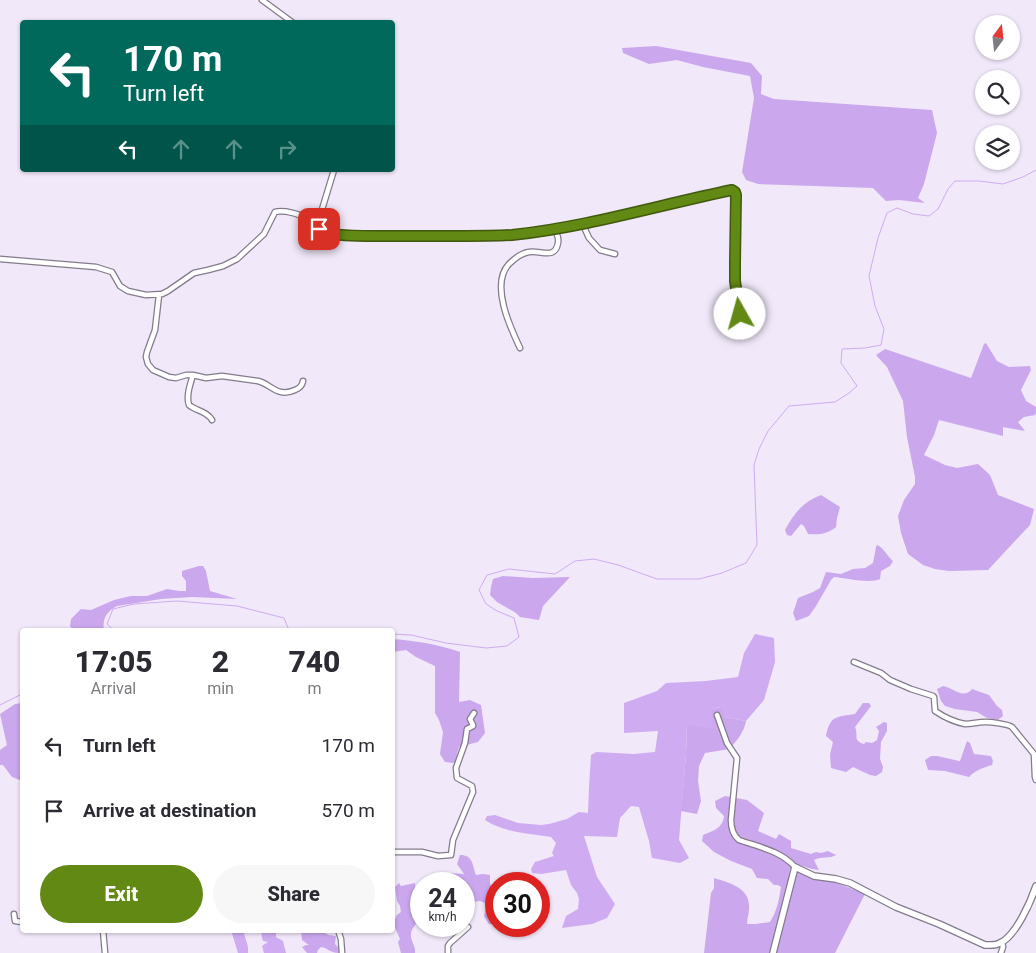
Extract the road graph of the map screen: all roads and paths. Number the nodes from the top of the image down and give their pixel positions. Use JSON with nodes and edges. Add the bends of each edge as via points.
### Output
{"nodes":[{"id":1,"x":262,"y":0,"type":"edge"},
{"id":2,"x":289,"y":20,"type":"edge"},
{"id":3,"x":333,"y":172,"type":"edge"},
{"id":4,"x":316,"y":221,"type":"junction"},
{"id":5,"x":580,"y":224,"type":"junction"},
{"id":6,"x":553,"y":229,"type":"junction"},
{"id":7,"x":615,"y":254,"type":"dead end"},
{"id":8,"x":0,"y":259,"type":"edge"},
{"id":9,"x":159,"y":295,"type":"junction"},
{"id":10,"x":740,"y":314,"type":"dead end"},
{"id":11,"x":520,"y":348,"type":"dead end"},
{"id":12,"x":193,"y":375,"type":"junction"},
{"id":13,"x":303,"y":381,"type":"dead end"},
{"id":14,"x":212,"y":420,"type":"dead end"},
{"id":15,"x":854,"y":662,"type":"dead end"},
{"id":16,"x":474,"y":713,"type":"dead end"},
{"id":17,"x":717,"y":715,"type":"dead end"},
{"id":18,"x":1036,"y":780,"type":"edge"},
{"id":19,"x":395,"y":852,"type":"edge"},
{"id":20,"x":795,"y":867,"type":"junction"},
{"id":21,"x":1036,"y":886,"type":"edge"},
{"id":22,"x":14,"y":914,"type":"dead end"},
{"id":23,"x":20,"y":922,"type":"edge"},
{"id":24,"x":103,"y":933,"type":"edge"},
{"id":25,"x":339,"y":933,"type":"edge"},
{"id":26,"x":457,"y":937,"type":"edge"},
{"id":27,"x":1002,"y":942,"type":"junction"},
{"id":28,"x":105,"y":953,"type":"edge"},
{"id":29,"x":342,"y":953,"type":"edge"},
{"id":30,"x":448,"y":953,"type":"edge"},
{"id":31,"x":773,"y":953,"type":"edge"},
{"id":32,"x":1001,"y":953,"type":"edge"}],
"edges":[{"from":1,"to":2,"type":"street"},
{"from":3,"to":4,"type":"street"},
{"from":4,"to":6,"type":"street","via":[[323,232],[357,236],[483,236]]},
{"from":4,"to":9,"type":"street","via":[[286,211],[275,212],[264,234],[237,259],[194,273]]},
{"from":5,"to":6,"type":"street"},
{"from":5,"to":7,"type":"street","via":[[600,250]]},
{"from":5,"to":10,"type":"street","via":[[732,190],[736,195],[735,281]]},
{"from":6,"to":11,"type":"street","via":[[558,235],[555,251],[550,254],[522,254],[509,264],[502,276],[507,319]]},
{"from":8,"to":9,"type":"street","via":[[96,267],[112,272],[120,286],[128,291]]},
{"from":9,"to":12,"type":"street","via":[[155,330],[146,357],[148,364],[157,373],[169,377]]},
{"from":12,"to":13,"type":"street","via":[[258,380],[270,388],[286,392],[298,389]]},
{"from":12,"to":14,"type":"street","via":[[188,405],[208,414]]},
{"from":15,"to":18,"type":"street","via":[[933,696],[935,711],[952,720],[968,724],[1009,725],[1034,754]]},
{"from":16,"to":19,"type":"street","via":[[470,719],[473,726],[467,729],[456,771],[457,778],[472,786],[473,792],[450,855]]},
{"from":17,"to":20,"type":"street","via":[[727,743],[737,758],[731,820],[735,836],[779,854]]},
{"from":20,"to":27,"type":"street","via":[[814,876],[850,883],[984,945]]},
{"from":20,"to":31,"type":"street"},
{"from":21,"to":27,"type":"street","via":[[1023,915]]},
{"from":22,"to":23,"type":"street","via":[[15,921]]},
{"from":24,"to":28,"type":"street"},
{"from":25,"to":29,"type":"street"},
{"from":26,"to":30,"type":"street","via":[[448,946]]},
{"from":27,"to":32,"type":"street"}]}
